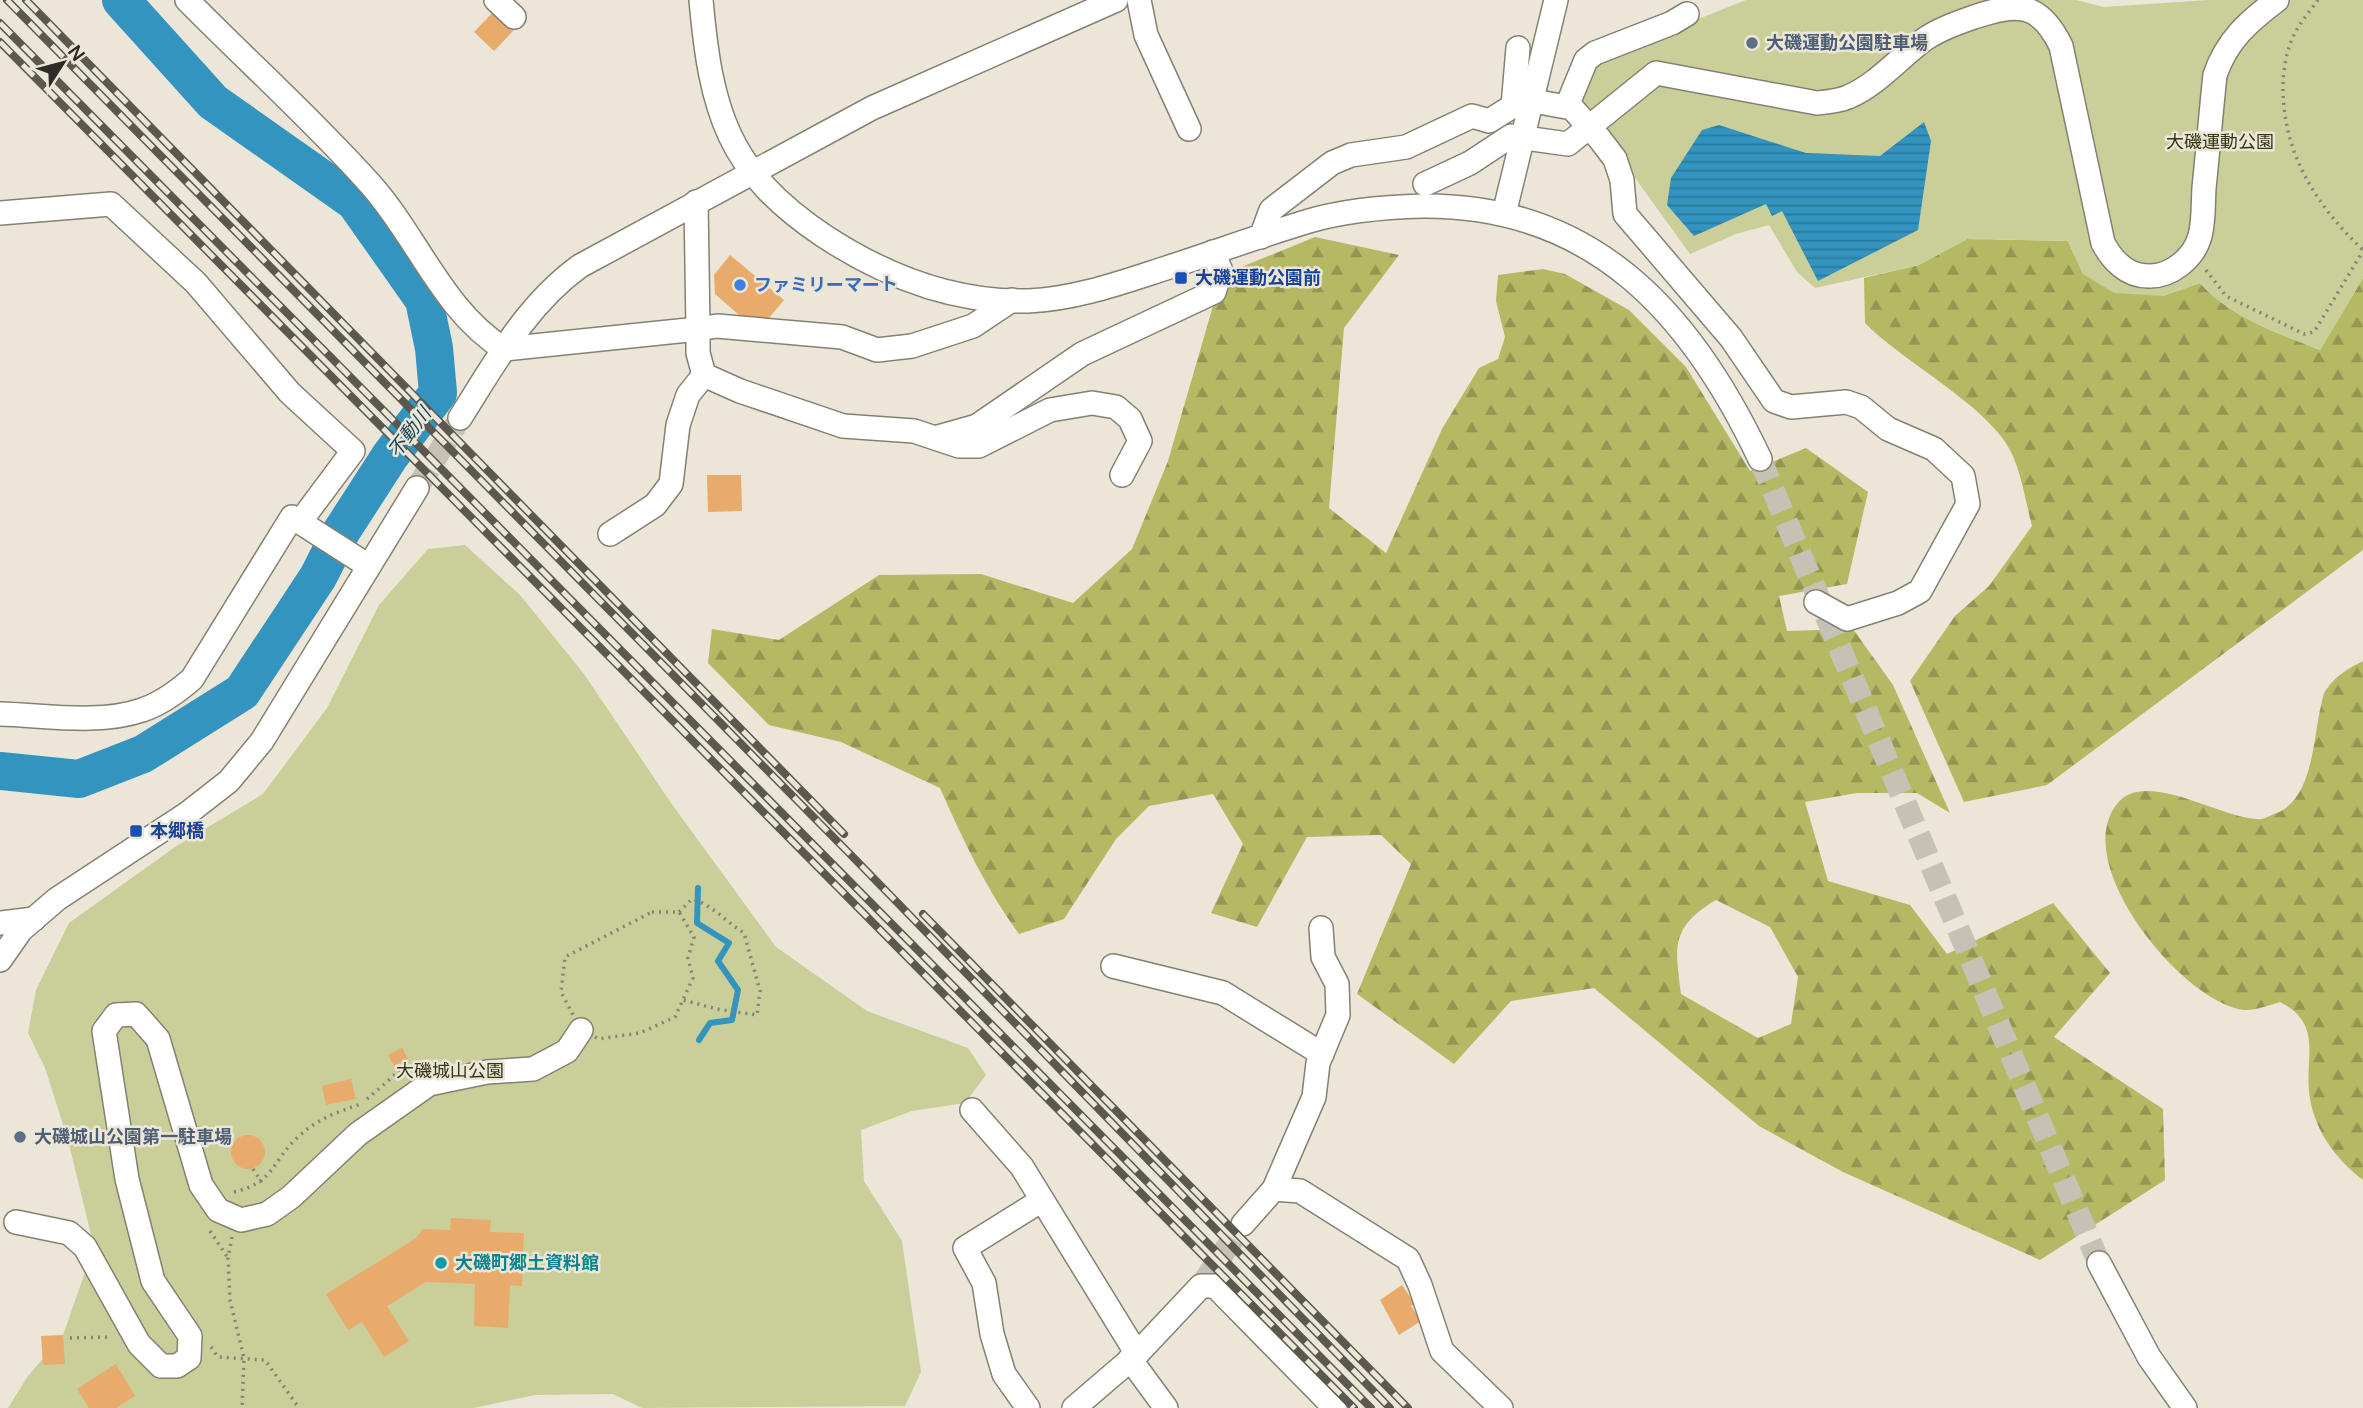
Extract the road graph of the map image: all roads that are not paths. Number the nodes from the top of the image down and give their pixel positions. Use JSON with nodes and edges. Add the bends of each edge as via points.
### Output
{"nodes":[{"id":1,"x":187,"y":0,"type":"edge"},
{"id":2,"x":496,"y":0,"type":"edge"},
{"id":3,"x":701,"y":0,"type":"edge"},
{"id":4,"x":1116,"y":0,"type":"edge"},
{"id":5,"x":1139,"y":0,"type":"edge"},
{"id":6,"x":1556,"y":0,"type":"edge"},
{"id":7,"x":2277,"y":0,"type":"edge"},
{"id":8,"x":1687,"y":13,"type":"dead end"},
{"id":9,"x":514,"y":17,"type":"dead end"},
{"id":10,"x":1518,"y":48,"type":"dead end"},
{"id":11,"x":1533,"y":101,"type":"junction"},
{"id":12,"x":1567,"y":106,"type":"junction"},
{"id":13,"x":1588,"y":127,"type":"junction"},
{"id":14,"x":1189,"y":129,"type":"dead end"},
{"id":15,"x":1524,"y":137,"type":"junction"},
{"id":16,"x":750,"y":172,"type":"junction"},
{"id":17,"x":1425,"y":184,"type":"dead end"},
{"id":18,"x":696,"y":202,"type":"junction"},
{"id":19,"x":0,"y":213,"type":"edge"},
{"id":20,"x":1504,"y":214,"type":"junction"},
{"id":21,"x":1261,"y":237,"type":"junction"},
{"id":22,"x":1213,"y":252,"type":"junction"},
{"id":23,"x":1012,"y":300,"type":"junction"},
{"id":24,"x":698,"y":329,"type":"junction"},
{"id":25,"x":504,"y":349,"type":"junction"},
{"id":26,"x":704,"y":375,"type":"junction"},
{"id":27,"x":460,"y":418,"type":"tunnel mouth"},
{"id":28,"x":938,"y":437,"type":"junction"},
{"id":29,"x":1760,"y":459,"type":"tunnel mouth"},
{"id":30,"x":1122,"y":475,"type":"dead end"},
{"id":31,"x":416,"y":488,"type":"tunnel mouth"},
{"id":32,"x":300,"y":522,"type":"junction"},
{"id":33,"x":610,"y":534,"type":"dead end"},
{"id":34,"x":362,"y":562,"type":"junction"},
{"id":35,"x":1816,"y":602,"type":"dead end"},
{"id":36,"x":0,"y":714,"type":"edge"},
{"id":37,"x":34,"y":919,"type":"junction"},
{"id":38,"x":0,"y":923,"type":"edge"},
{"id":39,"x":1321,"y":928,"type":"dead end"},
{"id":40,"x":0,"y":960,"type":"edge"},
{"id":41,"x":1113,"y":966,"type":"dead end"},
{"id":42,"x":581,"y":1030,"type":"road end"},
{"id":43,"x":1322,"y":1054,"type":"junction"},
{"id":44,"x":972,"y":1110,"type":"dead end"},
{"id":45,"x":1274,"y":1189,"type":"junction"},
{"id":46,"x":1042,"y":1200,"type":"junction"},
{"id":47,"x":16,"y":1222,"type":"dead end"},
{"id":48,"x":1242,"y":1224,"type":"tunnel mouth"},
{"id":49,"x":2099,"y":1263,"type":"tunnel mouth"},
{"id":50,"x":1134,"y":1357,"type":"junction"},
{"id":51,"x":1028,"y":1408,"type":"edge"},
{"id":52,"x":1074,"y":1408,"type":"edge"},
{"id":53,"x":1167,"y":1408,"type":"edge"},
{"id":54,"x":1335,"y":1408,"type":"edge"},
{"id":55,"x":1500,"y":1408,"type":"edge"},
{"id":56,"x":2185,"y":1408,"type":"edge"}],
"edges":[{"from":1,"to":25,"type":"street","via":[[370,184],[410,234],[449,298],[480,334]]},
{"from":2,"to":9,"type":"street"},
{"from":3,"to":16,"type":"street","via":[[708,71],[726,127]]},
{"from":4,"to":16,"type":"street","via":[[865,112]]},
{"from":5,"to":14,"type":"street","via":[[1146,35]]},
{"from":6,"to":11,"type":"street"},
{"from":7,"to":13,"type":"street","via":[[2232,38],[2215,75],[2200,237],[2182,264],[2153,276],[2138,276],[2111,257],[2103,243],[2061,46],[2053,30],[2023,7],[2007,6],[1950,25],[1927,37],[1863,88],[1832,101],[1817,103],[1656,74]]},
{"from":8,"to":12,"type":"street","via":[[1595,53],[1586,60]]},
{"from":10,"to":21,"type":"street","via":[[1513,106],[1489,121],[1472,116],[1406,147],[1351,155],[1332,163],[1271,210]]},
{"from":11,"to":12,"type":"street"},
{"from":11,"to":15,"type":"street"},
{"from":12,"to":13,"type":"street"},
{"from":13,"to":15,"type":"street","via":[[1568,144]]},
{"from":13,"to":35,"type":"street","via":[[1615,159],[1625,214],[1731,338],[1774,401],[1791,407],[1829,402],[1861,407],[1888,429],[1934,449],[1963,476],[1968,504],[1920,591],[1847,619]]},
{"from":15,"to":17,"type":"street","via":[[1511,136],[1470,163]]},
{"from":15,"to":20,"type":"street"},
{"from":16,"to":18,"type":"street"},
{"from":16,"to":23,"type":"street","via":[[811,227],[871,265],[929,288]]},
{"from":18,"to":24,"type":"street"},
{"from":18,"to":25,"type":"street","via":[[556,283]]},
{"from":19,"to":32,"type":"street","via":[[111,204],[196,283],[290,393],[353,451]]},
{"from":20,"to":21,"type":"street","via":[[1443,206],[1344,212]]},
{"from":20,"to":29,"type":"street","via":[[1573,239],[1645,290],[1706,362],[1734,404]]},
{"from":21,"to":22,"type":"street"},
{"from":22,"to":23,"type":"street","via":[[1087,293]]},
{"from":22,"to":28,"type":"street","via":[[1221,271],[1214,292],[1082,354],[977,426]]},
{"from":23,"to":24,"type":"street","via":[[973,326],[912,346],[877,350],[842,337],[808,332],[717,326]]},
{"from":24,"to":25,"type":"street"},
{"from":24,"to":26,"type":"street"},
{"from":25,"to":27,"type":"street"},
{"from":26,"to":28,"type":"street","via":[[843,426]]},
{"from":26,"to":33,"type":"street","via":[[688,394],[678,425],[671,484],[655,505]]},
{"from":28,"to":30,"type":"street","via":[[959,446],[979,446],[1050,410],[1092,403],[1116,407],[1130,419],[1140,441]]},
{"from":31,"to":34,"type":"street"},
{"from":32,"to":34,"type":"street"},
{"from":32,"to":36,"type":"street","via":[[292,517],[192,679],[170,697],[140,711],[101,717]]},
{"from":34,"to":37,"type":"street","via":[[262,741],[229,781]]},
{"from":37,"to":38,"type":"street"},
{"from":37,"to":40,"type":"street"},
{"from":39,"to":43,"type":"street","via":[[1323,957],[1337,984],[1338,1015]]},
{"from":41,"to":43,"type":"street","via":[[1223,993]]},
{"from":42,"to":47,"type":"street","via":[[568,1051],[533,1069],[487,1072],[429,1084],[358,1133],[291,1197],[267,1214],[241,1220],[218,1210],[201,1185],[158,1039],[136,1014],[116,1015],[104,1031],[127,1179],[153,1281],[190,1336],[190,1358],[177,1366],[161,1366],[134,1336],[85,1247],[69,1233]]},
{"from":43,"to":45,"type":"street","via":[[1314,1097]]},
{"from":44,"to":46,"type":"street","via":[[1022,1167]]},
{"from":45,"to":48,"type":"street"},
{"from":45,"to":55,"type":"street","via":[[1300,1191],[1408,1259],[1442,1352]]},
{"from":46,"to":50,"type":"street"},
{"from":46,"to":51,"type":"street","via":[[965,1248],[984,1283],[1004,1374]]},
{"from":49,"to":56,"type":"street","via":[[2149,1357]]},
{"from":50,"to":52,"type":"street"},
{"from":50,"to":53,"type":"street"},
{"from":50,"to":54,"type":"street","via":[[1201,1286],[1216,1286]]}]}
